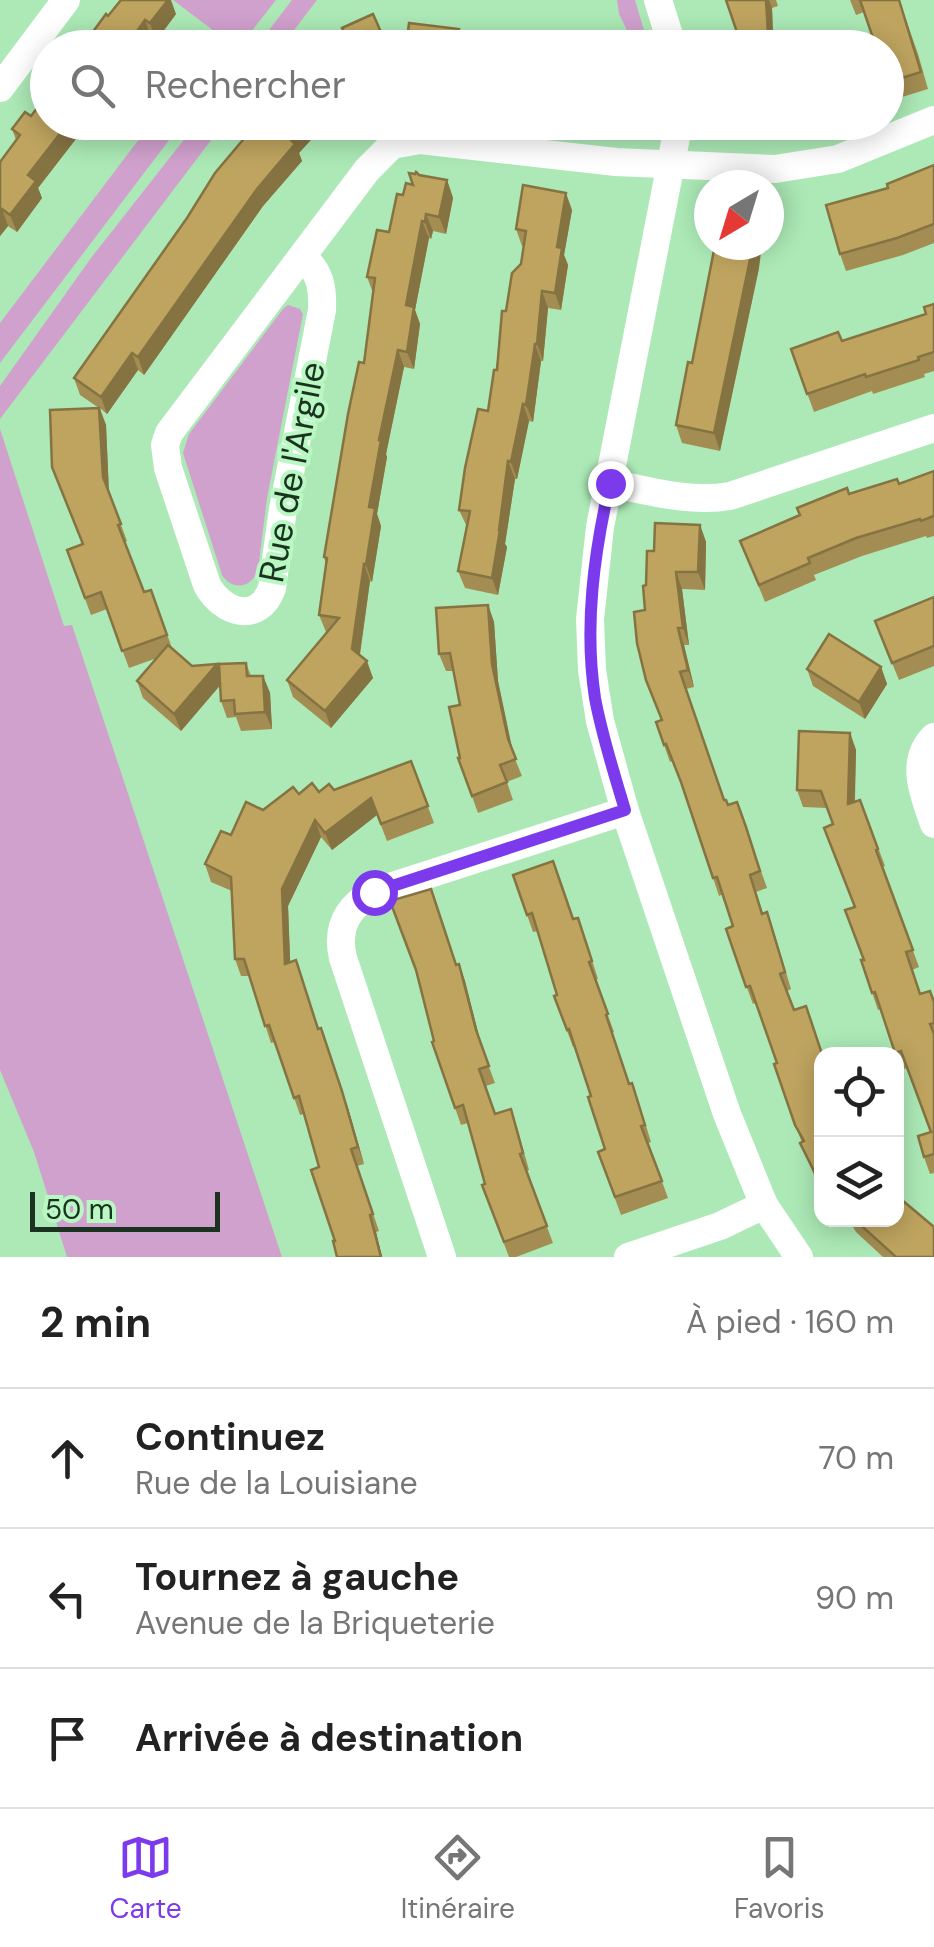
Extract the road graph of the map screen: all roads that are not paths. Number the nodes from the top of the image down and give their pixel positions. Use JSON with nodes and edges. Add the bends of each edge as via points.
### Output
{"nodes":[{"id":1,"x":66,"y":0,"type":"edge"},
{"id":2,"x":658,"y":0,"type":"edge"},
{"id":3,"x":44,"y":30,"type":"edge"},
{"id":4,"x":668,"y":30,"type":"edge"},
{"id":5,"x":30,"y":48,"type":"edge"},
{"id":6,"x":0,"y":88,"type":"edge"},
{"id":7,"x":934,"y":120,"type":"edge"},
{"id":8,"x":904,"y":132,"type":"edge"},
{"id":9,"x":675,"y":140,"type":"edge"},
{"id":10,"x":886,"y":140,"type":"edge"},
{"id":11,"x":670,"y":166,"type":"junction"},
{"id":12,"x":302,"y":257,"type":"junction"},
{"id":13,"x":934,"y":428,"type":"edge"},
{"id":14,"x":610,"y":483,"type":"junction"},
{"id":15,"x":934,"y":736,"type":"edge"},
{"id":16,"x":625,"y":810,"type":"junction"},
{"id":17,"x":934,"y":824,"type":"edge"},
{"id":18,"x":764,"y":1204,"type":"junction"},
{"id":19,"x":442,"y":1257,"type":"edge"},
{"id":20,"x":628,"y":1257,"type":"edge"},
{"id":21,"x":799,"y":1257,"type":"edge"}],
"edges":[{"from":1,"to":3,"type":"street"},
{"from":2,"to":4,"type":"street"},
{"from":5,"to":6,"type":"street"},
{"from":7,"to":8,"type":"street","name":"Rue de l'Argile"},
{"from":9,"to":11,"type":"street"},
{"from":10,"to":11,"type":"street","name":"Rue de l'Argile","via":[[818,164]]},
{"from":11,"to":12,"type":"street","name":"Rue de l'Argile","via":[[405,141],[379,155]]},
{"from":11,"to":14,"type":"street"},
{"from":12,"to":12,"type":"street","name":"Rue de l'Argile","via":[[175,423],[165,446],[207,585],[236,611],[257,608],[272,588],[322,310],[320,280]]},
{"from":13,"to":14,"type":"street","via":[[717,498]]},
{"from":14,"to":16,"type":"street","via":[[590,646],[600,722]]},
{"from":15,"to":17,"type":"street","via":[[920,770]]},
{"from":16,"to":18,"type":"street"},
{"from":16,"to":19,"type":"street","via":[[374,892],[353,906],[341,927],[343,958]]},
{"from":18,"to":20,"type":"street"},
{"from":18,"to":21,"type":"street"}]}
